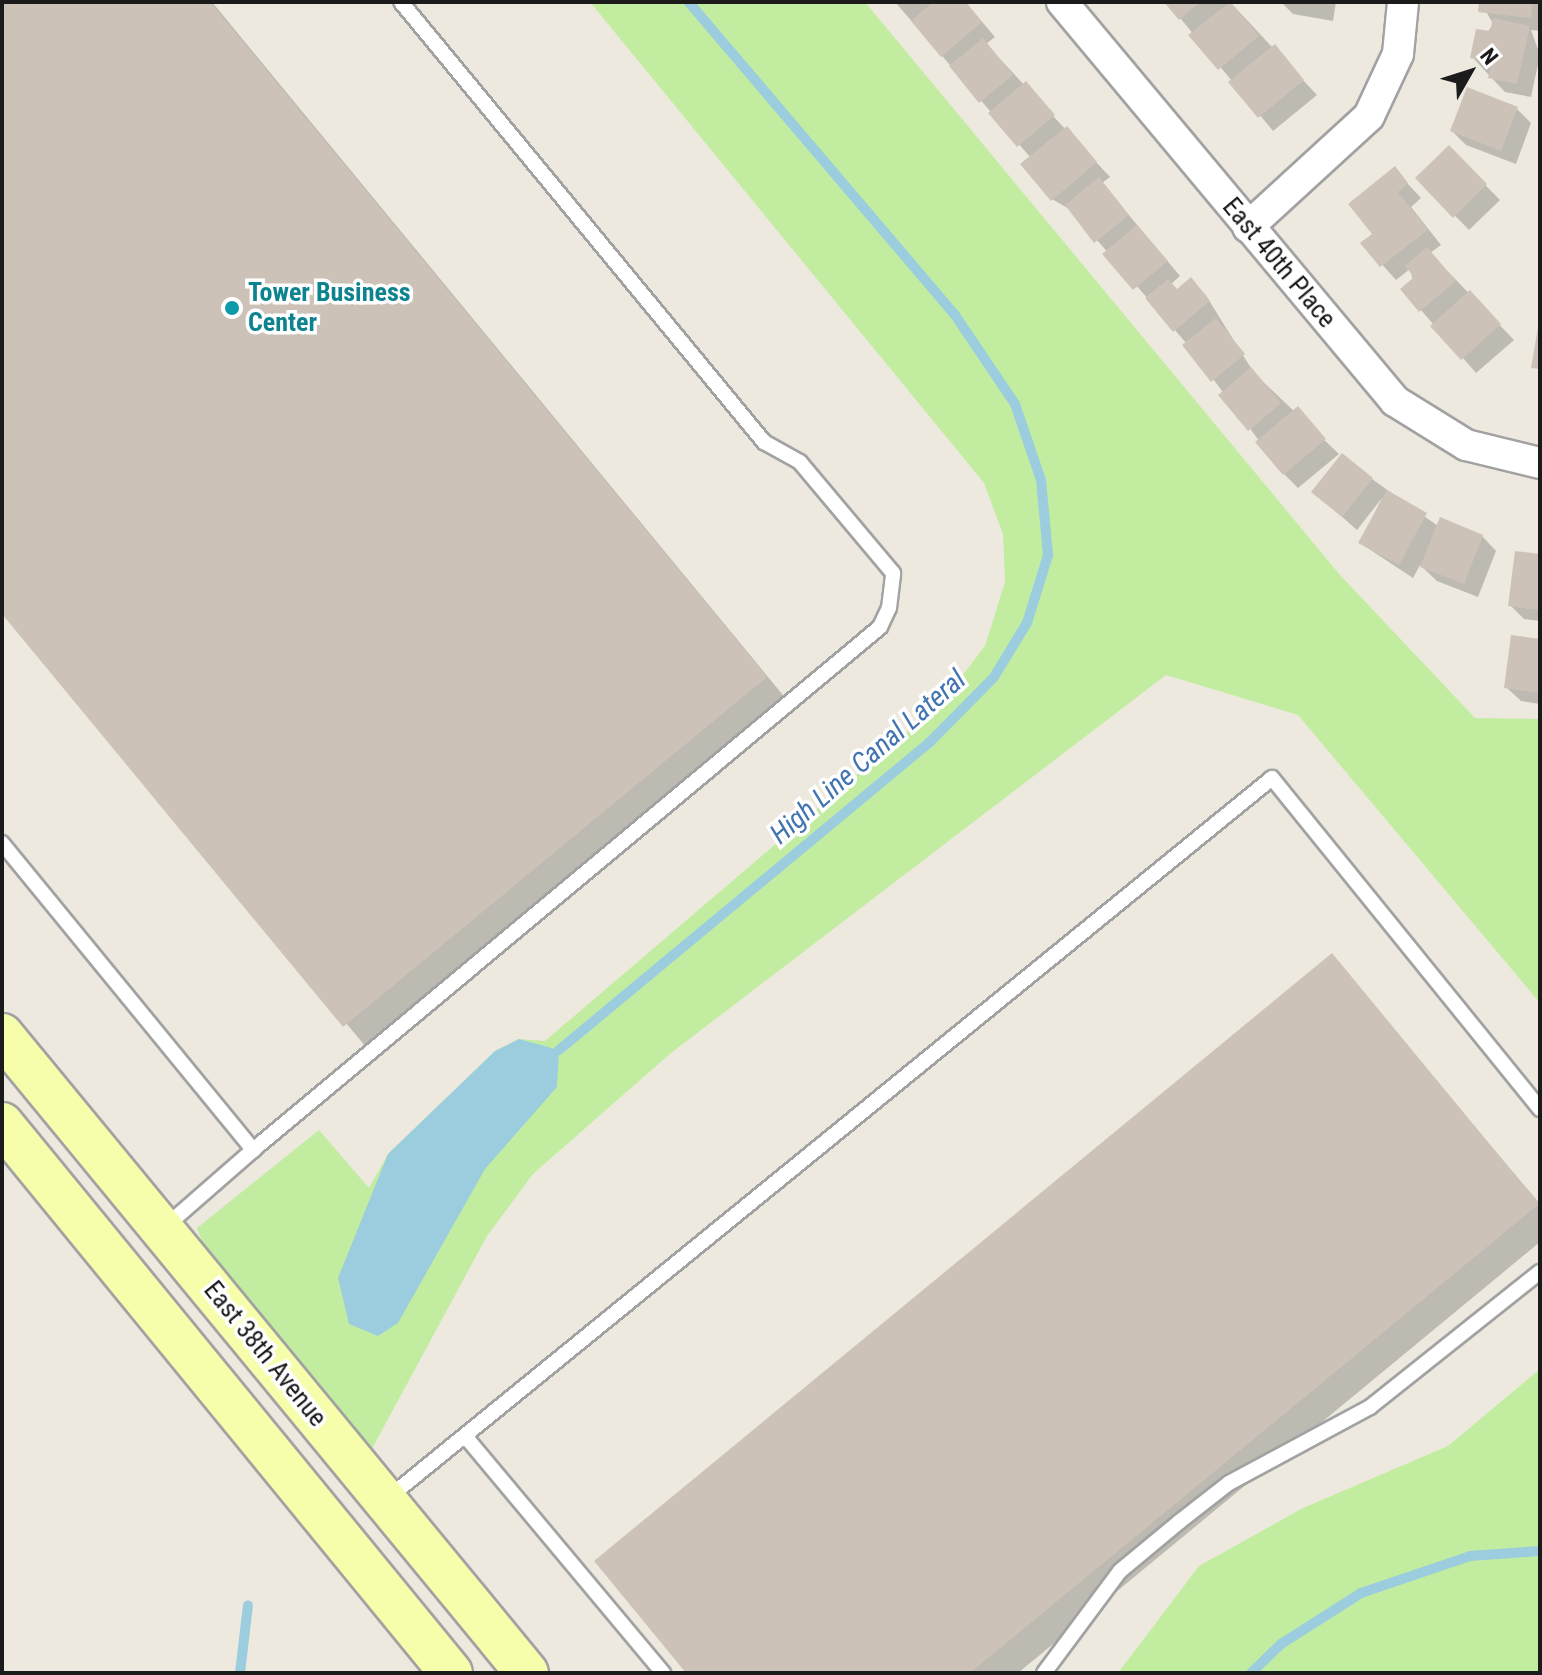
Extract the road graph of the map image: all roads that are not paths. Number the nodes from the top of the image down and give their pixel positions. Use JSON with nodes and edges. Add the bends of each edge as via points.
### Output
{"nodes":[{"id":1,"x":401,"y":2,"type":"edge"},
{"id":2,"x":1062,"y":2,"type":"edge"},
{"id":3,"x":1403,"y":2,"type":"edge"},
{"id":4,"x":1248,"y":227,"type":"junction"},
{"id":5,"x":1540,"y":463,"type":"edge"},
{"id":6,"x":2,"y":843,"type":"edge"},
{"id":7,"x":2,"y":1035,"type":"edge"},
{"id":8,"x":1540,"y":1109,"type":"edge"},
{"id":9,"x":2,"y":1124,"type":"edge"},
{"id":10,"x":253,"y":1150,"type":"junction"},
{"id":11,"x":163,"y":1229,"type":"junction"},
{"id":12,"x":1540,"y":1272,"type":"edge"},
{"id":13,"x":465,"y":1436,"type":"junction"},
{"id":14,"x":385,"y":1501,"type":"junction"},
{"id":15,"x":451,"y":1673,"type":"edge"},
{"id":16,"x":527,"y":1673,"type":"edge"},
{"id":17,"x":663,"y":1673,"type":"edge"},
{"id":18,"x":1044,"y":1673,"type":"edge"}],
"edges":[{"from":1,"to":10,"type":"lane","via":[[764,442],[800,462],[893,573],[895,591],[880,627]]},
{"from":2,"to":4,"type":"street","name":"East 40th Place"},
{"from":3,"to":4,"type":"street","via":[[1398,54],[1369,116]]},
{"from":4,"to":5,"type":"street","name":"East 40th Place","via":[[1395,401],[1466,445]]},
{"from":6,"to":10,"type":"lane"},
{"from":7,"to":11,"type":"main road","name":"East 38th Avenue"},
{"from":8,"to":13,"type":"lane","via":[[1272,778]]},
{"from":9,"to":15,"type":"main road"},
{"from":10,"to":11,"type":"lane"},
{"from":11,"to":14,"type":"main road","name":"East 38th Avenue"},
{"from":12,"to":18,"type":"lane","via":[[1370,1407],[1229,1483],[1179,1522],[1120,1571]]},
{"from":13,"to":14,"type":"lane"},
{"from":13,"to":17,"type":"lane"},
{"from":14,"to":16,"type":"main road","name":"East 38th Avenue"}]}
